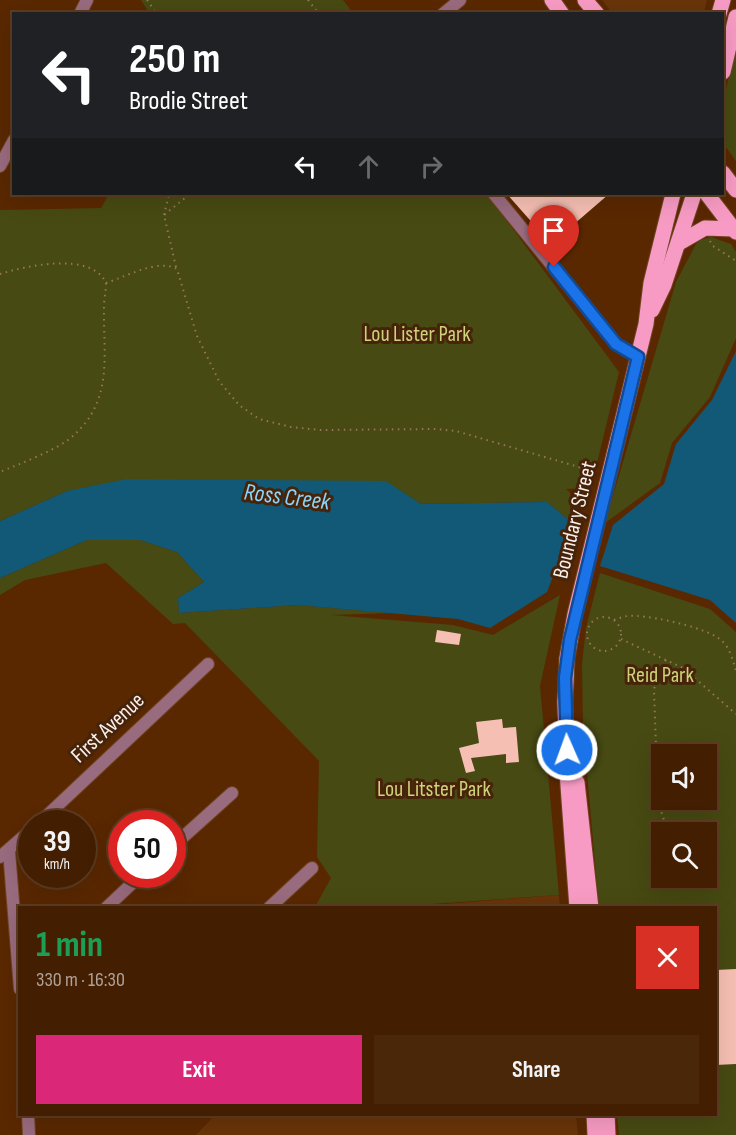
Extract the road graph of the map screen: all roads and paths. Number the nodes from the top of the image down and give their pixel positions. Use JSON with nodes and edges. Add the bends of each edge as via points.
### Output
{"nodes":[{"id":1,"x":308,"y":0,"type":"edge"},
{"id":2,"x":460,"y":0,"type":"edge"},
{"id":3,"x":585,"y":0,"type":"edge"},
{"id":4,"x":317,"y":12,"type":"edge"},
{"id":5,"x":445,"y":12,"type":"edge"},
{"id":6,"x":595,"y":12,"type":"edge"},
{"id":7,"x":736,"y":17,"type":"edge"},
{"id":8,"x":724,"y":68,"type":"edge"},
{"id":9,"x":12,"y":144,"type":"edge"},
{"id":10,"x":0,"y":166,"type":"edge"},
{"id":11,"x":724,"y":175,"type":"edge"},
{"id":12,"x":736,"y":190,"type":"edge"},
{"id":13,"x":169,"y":195,"type":"edge"},
{"id":14,"x":189,"y":195,"type":"edge"},
{"id":15,"x":495,"y":195,"type":"edge"},
{"id":16,"x":673,"y":195,"type":"edge"},
{"id":17,"x":694,"y":195,"type":"edge"},
{"id":18,"x":708,"y":195,"type":"edge"},
{"id":19,"x":164,"y":215,"type":"junction"},
{"id":20,"x":735,"y":230,"type":"edge"},
{"id":21,"x":707,"y":236,"type":"dead end"},
{"id":22,"x":679,"y":243,"type":"junction"},
{"id":23,"x":736,"y":261,"type":"edge"},
{"id":24,"x":177,"y":269,"type":"junction"},
{"id":25,"x":0,"y":274,"type":"edge"},
{"id":26,"x":106,"y":283,"type":"junction"},
{"id":27,"x":646,"y":324,"type":"junction"},
{"id":28,"x":638,"y":357,"type":"junction"},
{"id":29,"x":0,"y":472,"type":"edge"},
{"id":30,"x":596,"y":472,"type":"dead end"},
{"id":31,"x":614,"y":620,"type":"junction"},
{"id":32,"x":621,"y":639,"type":"junction"},
{"id":33,"x":666,"y":660,"type":"junction"},
{"id":34,"x":208,"y":664,"type":"dead end"},
{"id":35,"x":736,"y":671,"type":"edge"},
{"id":36,"x":736,"y":714,"type":"edge"},
{"id":37,"x":566,"y":729,"type":"junction"},
{"id":38,"x":232,"y":793,"type":"dead end"},
{"id":39,"x":53,"y":810,"type":"edge"},
{"id":40,"x":666,"y":822,"type":"edge"},
{"id":41,"x":186,"y":834,"type":"edge"},
{"id":42,"x":18,"y":842,"type":"edge"},
{"id":43,"x":4,"y":854,"type":"edge"},
{"id":44,"x":312,"y":868,"type":"dead end"},
{"id":45,"x":127,"y":888,"type":"edge"},
{"id":46,"x":108,"y":906,"type":"edge"},
{"id":47,"x":271,"y":906,"type":"edge"},
{"id":48,"x":577,"y":906,"type":"edge"},
{"id":49,"x":591,"y":906,"type":"edge"},
{"id":50,"x":18,"y":979,"type":"edge"},
{"id":51,"x":28,"y":1116,"type":"edge"},
{"id":52,"x":594,"y":1116,"type":"edge"},
{"id":53,"x":607,"y":1116,"type":"edge"},
{"id":54,"x":29,"y":1135,"type":"edge"},
{"id":55,"x":595,"y":1135,"type":"edge"},
{"id":56,"x":608,"y":1135,"type":"edge"}],
"edges":[{"from":1,"to":4,"type":"path"},
{"from":2,"to":5,"type":"street"},
{"from":3,"to":6,"type":"main road"},
{"from":7,"to":8,"type":"main road"},
{"from":9,"to":10,"type":"street"},
{"from":11,"to":12,"type":"main road"},
{"from":13,"to":19,"type":"path"},
{"from":14,"to":19,"type":"path"},
{"from":15,"to":28,"type":"street","via":[[616,344]]},
{"from":16,"to":27,"type":"main road","name":"Boundary Street","via":[[651,284]]},
{"from":17,"to":22,"type":"main road","name":"Boundary Street"},
{"from":18,"to":20,"type":"main road"},
{"from":19,"to":24,"type":"path"},
{"from":20,"to":22,"type":"main road","via":[[705,228]]},
{"from":21,"to":23,"type":"path","via":[[713,246]]},
{"from":22,"to":27,"type":"main road","name":"Boundary Street"},
{"from":24,"to":26,"type":"path","via":[[167,264],[151,267]]},
{"from":24,"to":30,"type":"path","via":[[197,336],[219,381],[239,405],[260,419],[320,430],[456,431]]},
{"from":25,"to":26,"type":"path","via":[[30,265],[68,264],[98,272]]},
{"from":26,"to":29,"type":"path","via":[[104,382],[93,413],[73,437]]},
{"from":27,"to":28,"type":"main road","name":"Boundary Street"},
{"from":28,"to":37,"type":"main road","name":"Boundary Street","via":[[573,623],[565,678]]},
{"from":31,"to":32,"type":"path"},
{"from":31,"to":32,"type":"path","via":[[603,617],[592,622],[587,638],[593,647],[604,651],[614,648]]},
{"from":31,"to":35,"type":"path","via":[[637,616],[707,632],[728,648]]},
{"from":32,"to":33,"type":"path"},
{"from":33,"to":36,"type":"path","via":[[683,668]]},
{"from":33,"to":40,"type":"path","via":[[654,682],[658,802]]},
{"from":34,"to":39,"type":"street","name":"First Avenue"},
{"from":37,"to":48,"type":"main road","name":"Boundary Street"},
{"from":37,"to":49,"type":"main road","name":"Boundary Street","via":[[576,771]]},
{"from":38,"to":41,"type":"street"},
{"from":42,"to":43,"type":"street"},
{"from":43,"to":50,"type":"street"},
{"from":44,"to":47,"type":"street"},
{"from":45,"to":46,"type":"street"},
{"from":51,"to":54,"type":"street"},
{"from":52,"to":55,"type":"main road"},
{"from":53,"to":56,"type":"main road"}]}
